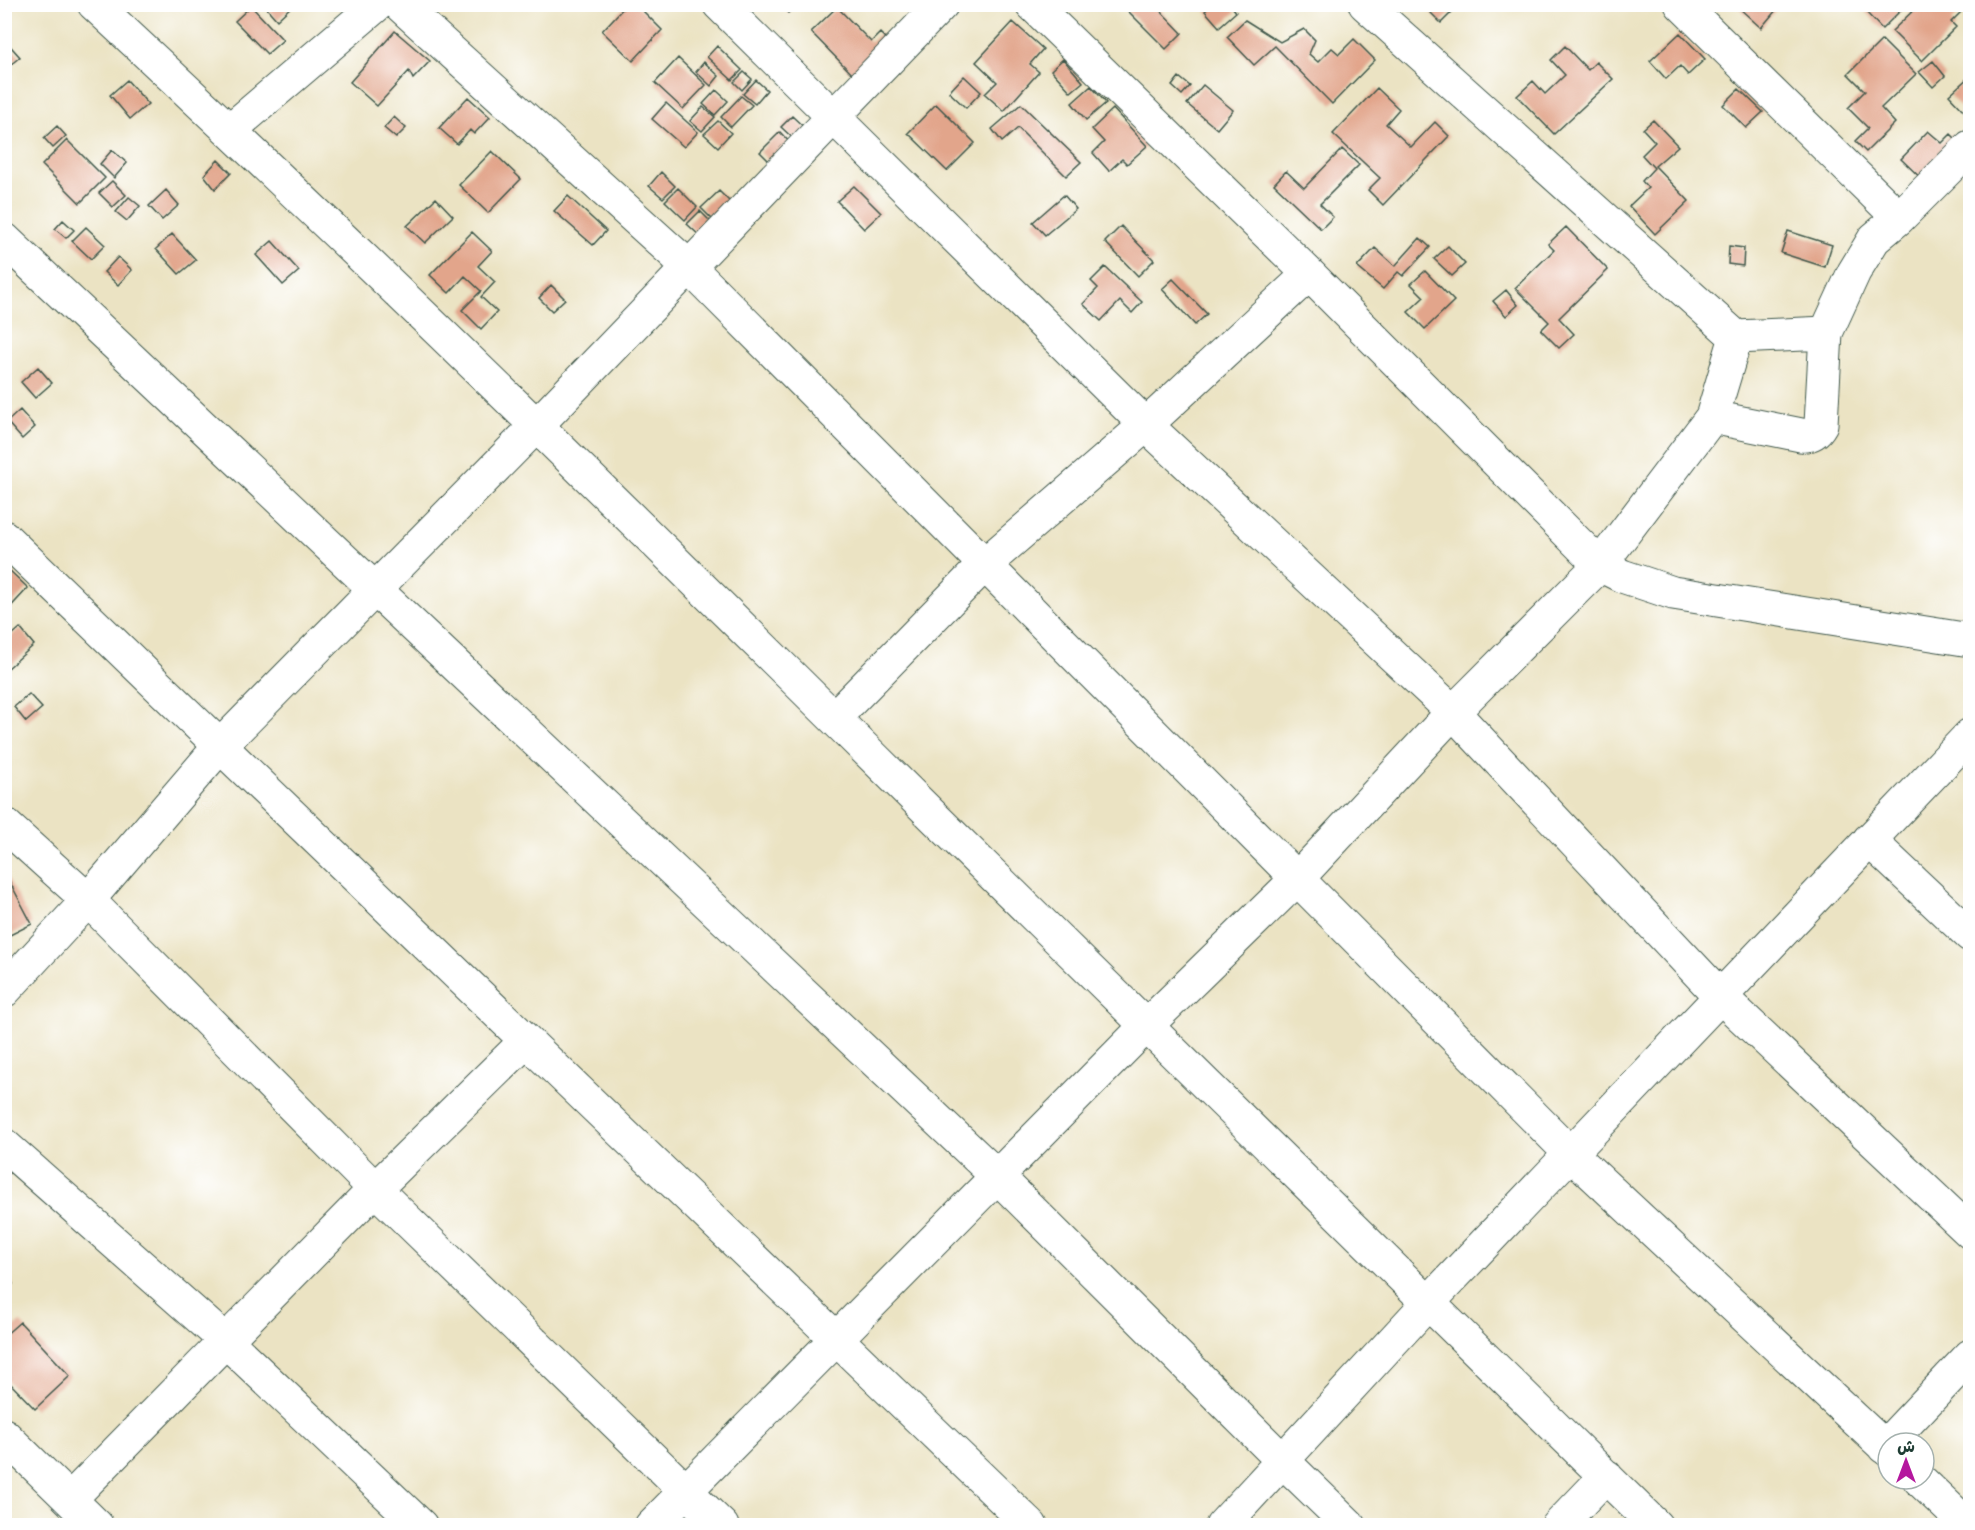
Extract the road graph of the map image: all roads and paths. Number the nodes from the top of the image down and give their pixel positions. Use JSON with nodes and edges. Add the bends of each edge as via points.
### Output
{"nodes":[{"id":1,"x":94,"y":4,"type":"edge"},
{"id":2,"x":378,"y":4,"type":"edge"},
{"id":3,"x":399,"y":4,"type":"edge"},
{"id":4,"x":719,"y":4,"type":"edge"},
{"id":5,"x":942,"y":4,"type":"edge"},
{"id":6,"x":1032,"y":4,"type":"edge"},
{"id":7,"x":1365,"y":4,"type":"edge"},
{"id":8,"x":1681,"y":4,"type":"edge"},
{"id":9,"x":834,"y":118,"type":"junction"},
{"id":10,"x":230,"y":130,"type":"junction"},
{"id":11,"x":1971,"y":147,"type":"edge"},
{"id":12,"x":1899,"y":218,"type":"junction"},
{"id":13,"x":4,"y":239,"type":"edge"},
{"id":14,"x":689,"y":267,"type":"junction"},
{"id":15,"x":1309,"y":274,"type":"junction"},
{"id":16,"x":1826,"y":333,"type":"junction"},
{"id":17,"x":1736,"y":337,"type":"junction"},
{"id":18,"x":1712,"y":417,"type":"junction"},
{"id":19,"x":1146,"y":424,"type":"junction"},
{"id":20,"x":537,"y":425,"type":"junction"},
{"id":21,"x":4,"y":537,"type":"edge"},
{"id":22,"x":984,"y":565,"type":"junction"},
{"id":23,"x":1600,"y":565,"type":"junction"},
{"id":24,"x":376,"y":589,"type":"junction"},
{"id":25,"x":1971,"y":640,"type":"edge"},
{"id":26,"x":1453,"y":712,"type":"junction"},
{"id":27,"x":834,"y":718,"type":"junction"},
{"id":28,"x":1971,"y":735,"type":"edge"},
{"id":29,"x":220,"y":746,"type":"junction"},
{"id":30,"x":4,"y":824,"type":"edge"},
{"id":31,"x":1869,"y":840,"type":"junction"},
{"id":32,"x":1297,"y":879,"type":"junction"},
{"id":33,"x":88,"y":900,"type":"junction"},
{"id":34,"x":1971,"y":935,"type":"edge"},
{"id":35,"x":4,"y":991,"type":"edge"},
{"id":36,"x":1720,"y":996,"type":"junction"},
{"id":37,"x":1146,"y":1026,"type":"junction"},
{"id":38,"x":526,"y":1041,"type":"junction"},
{"id":39,"x":4,"y":1144,"type":"edge"},
{"id":40,"x":1570,"y":1153,"type":"junction"},
{"id":41,"x":998,"y":1177,"type":"junction"},
{"id":42,"x":375,"y":1190,"type":"junction"},
{"id":43,"x":1971,"y":1232,"type":"edge"},
{"id":44,"x":1428,"y":1303,"type":"junction"},
{"id":45,"x":837,"y":1339,"type":"junction"},
{"id":46,"x":226,"y":1341,"type":"junction"},
{"id":47,"x":1971,"y":1356,"type":"edge"},
{"id":48,"x":1902,"y":1431,"type":"edge"},
{"id":49,"x":4,"y":1435,"type":"edge"},
{"id":50,"x":1876,"y":1439,"type":"edge"},
{"id":51,"x":1283,"y":1461,"type":"junction"},
{"id":52,"x":1606,"y":1476,"type":"junction"},
{"id":53,"x":685,"y":1490,"type":"junction"},
{"id":54,"x":1931,"y":1491,"type":"edge"},
{"id":55,"x":70,"y":1499,"type":"junction"},
{"id":56,"x":97,"y":1526,"type":"edge"},
{"id":57,"x":421,"y":1526,"type":"edge"},
{"id":58,"x":651,"y":1526,"type":"edge"},
{"id":59,"x":723,"y":1526,"type":"edge"},
{"id":60,"x":1031,"y":1526,"type":"edge"},
{"id":61,"x":1222,"y":1526,"type":"edge"},
{"id":62,"x":1350,"y":1526,"type":"edge"},
{"id":63,"x":1558,"y":1526,"type":"edge"},
{"id":64,"x":1656,"y":1526,"type":"edge"},
{"id":65,"x":1968,"y":1526,"type":"edge"}],
"edges":[{"from":1,"to":10,"type":"street"},
{"from":2,"to":10,"type":"street"},
{"from":3,"to":14,"type":"street"},
{"from":4,"to":9,"type":"street"},
{"from":5,"to":9,"type":"street"},
{"from":6,"to":15,"type":"street"},
{"from":7,"to":17,"type":"street"},
{"from":8,"to":12,"type":"street"},
{"from":9,"to":14,"type":"street"},
{"from":9,"to":19,"type":"street"},
{"from":10,"to":20,"type":"street"},
{"from":11,"to":12,"type":"street"},
{"from":12,"to":16,"type":"street","via":[[1874,239]]},
{"from":13,"to":24,"type":"street"},
{"from":14,"to":20,"type":"street"},
{"from":14,"to":22,"type":"street"},
{"from":15,"to":19,"type":"street"},
{"from":15,"to":23,"type":"street"},
{"from":16,"to":17,"type":"street"},
{"from":16,"to":18,"type":"street","via":[[1821,424],[1815,433],[1801,435]]},
{"from":17,"to":18,"type":"street"},
{"from":18,"to":23,"type":"street"},
{"from":19,"to":22,"type":"street"},
{"from":19,"to":26,"type":"street"},
{"from":20,"to":24,"type":"street"},
{"from":20,"to":27,"type":"street"},
{"from":21,"to":29,"type":"street"},
{"from":22,"to":27,"type":"street"},
{"from":22,"to":32,"type":"street"},
{"from":23,"to":25,"type":"street","via":[[1673,593]]},
{"from":23,"to":26,"type":"street"},
{"from":24,"to":29,"type":"street"},
{"from":24,"to":41,"type":"street"},
{"from":26,"to":32,"type":"street"},
{"from":26,"to":36,"type":"street"},
{"from":27,"to":37,"type":"street"},
{"from":28,"to":31,"type":"street"},
{"from":29,"to":33,"type":"street"},
{"from":29,"to":38,"type":"street"},
{"from":30,"to":33,"type":"street"},
{"from":31,"to":34,"type":"street"},
{"from":31,"to":36,"type":"street"},
{"from":32,"to":37,"type":"street"},
{"from":32,"to":40,"type":"street"},
{"from":33,"to":35,"type":"street"},
{"from":33,"to":42,"type":"street"},
{"from":36,"to":40,"type":"street"},
{"from":36,"to":43,"type":"street"},
{"from":37,"to":41,"type":"street"},
{"from":37,"to":44,"type":"street"},
{"from":38,"to":42,"type":"street"},
{"from":38,"to":45,"type":"street"},
{"from":39,"to":46,"type":"street"},
{"from":40,"to":44,"type":"street"},
{"from":40,"to":50,"type":"street"},
{"from":41,"to":45,"type":"street"},
{"from":41,"to":51,"type":"street"},
{"from":42,"to":46,"type":"street"},
{"from":42,"to":53,"type":"street"},
{"from":44,"to":51,"type":"street"},
{"from":44,"to":52,"type":"street"},
{"from":45,"to":53,"type":"street"},
{"from":45,"to":60,"type":"street"},
{"from":46,"to":55,"type":"street"},
{"from":46,"to":57,"type":"street"},
{"from":47,"to":48,"type":"street"},
{"from":49,"to":55,"type":"street"},
{"from":51,"to":61,"type":"street"},
{"from":51,"to":62,"type":"street"},
{"from":52,"to":63,"type":"street"},
{"from":52,"to":64,"type":"street"},
{"from":53,"to":58,"type":"street"},
{"from":53,"to":59,"type":"street"},
{"from":54,"to":65,"type":"street"},
{"from":55,"to":56,"type":"street"}]}
